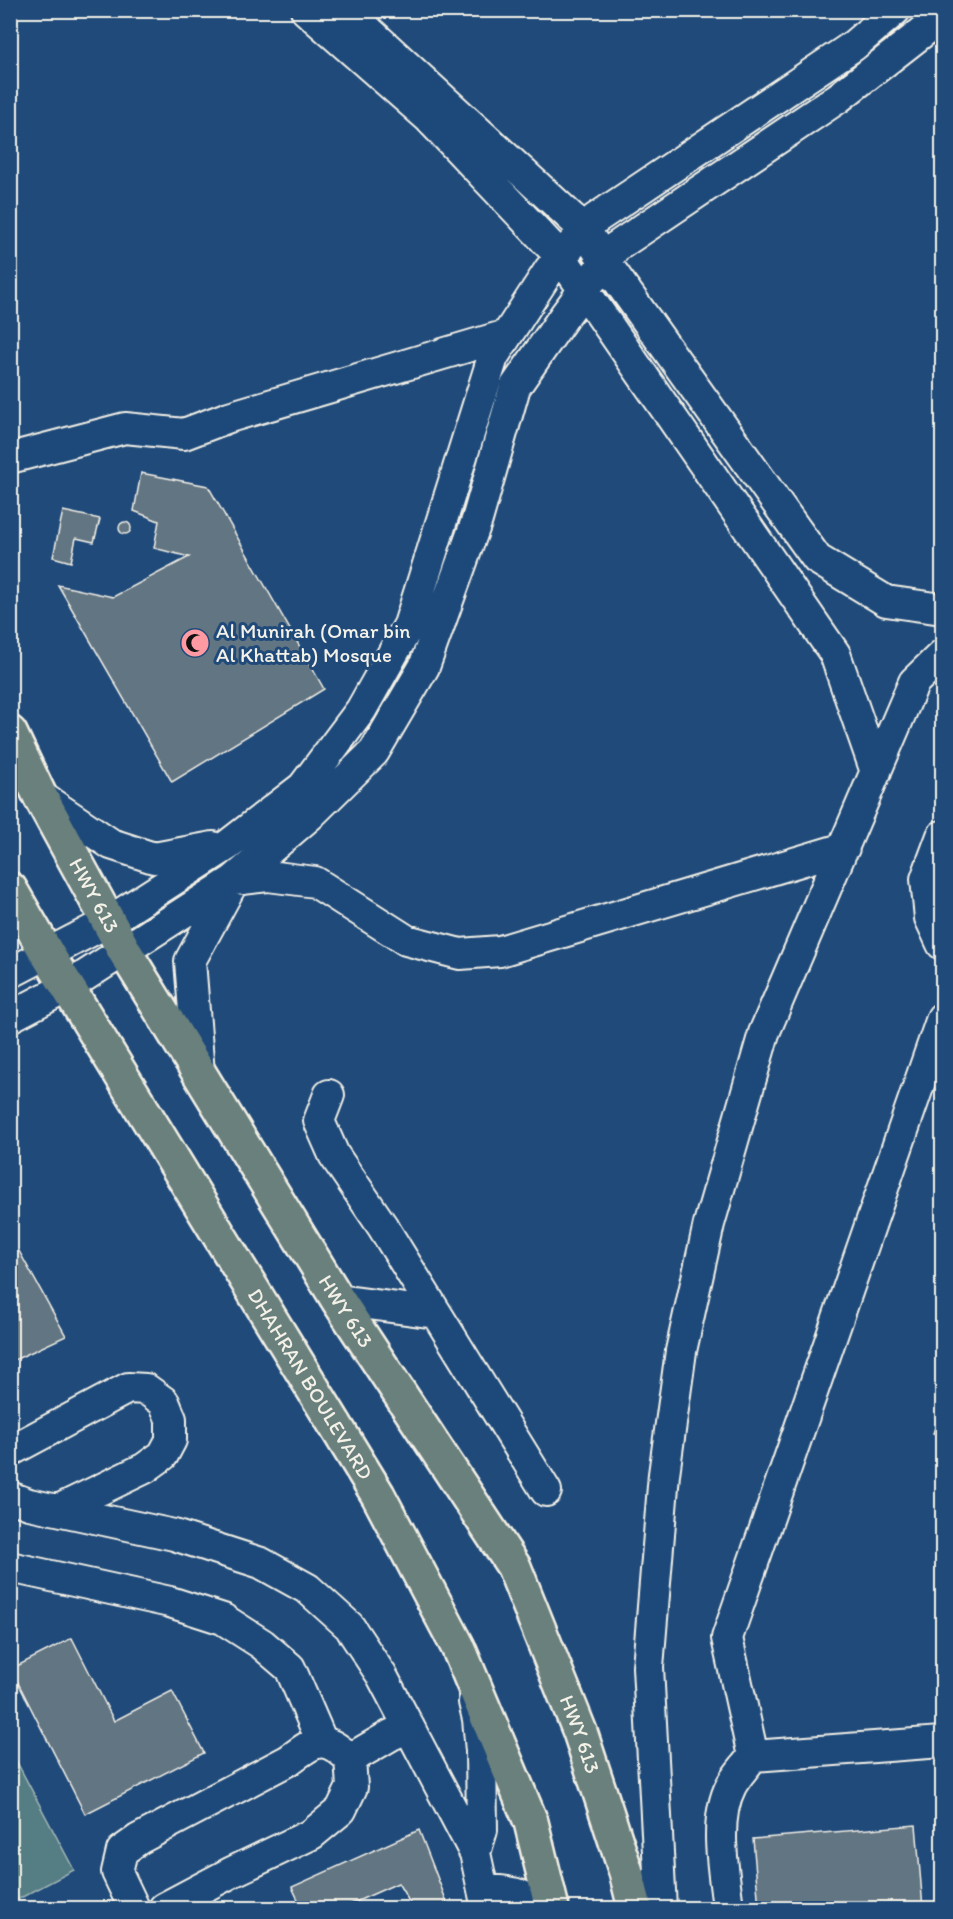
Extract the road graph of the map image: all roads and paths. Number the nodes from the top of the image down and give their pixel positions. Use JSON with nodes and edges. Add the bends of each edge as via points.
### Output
{"nodes":[{"id":1,"x":306,"y":10,"type":"edge"},
{"id":2,"x":346,"y":10,"type":"edge"},
{"id":3,"x":895,"y":10,"type":"edge"},
{"id":4,"x":942,"y":17,"type":"edge"},
{"id":5,"x":585,"y":230,"type":"junction"},
{"id":6,"x":561,"y":257,"type":"junction"},
{"id":7,"x":605,"y":261,"type":"junction"},
{"id":8,"x":585,"y":289,"type":"junction"},
{"id":9,"x":507,"y":335,"type":"junction"},
{"id":10,"x":10,"y":458,"type":"edge"},
{"id":11,"x":942,"y":609,"type":"edge"},
{"id":12,"x":942,"y":655,"type":"edge"},
{"id":13,"x":10,"y":733,"type":"edge"},
{"id":14,"x":876,"y":772,"type":"junction"},
{"id":15,"x":40,"y":796,"type":"junction"},
{"id":16,"x":942,"y":836,"type":"edge"},
{"id":17,"x":228,"y":844,"type":"junction"},
{"id":18,"x":844,"y":848,"type":"junction"},
{"id":19,"x":234,"y":880,"type":"junction"},
{"id":20,"x":10,"y":889,"type":"edge"},
{"id":21,"x":108,"y":922,"type":"junction"},
{"id":22,"x":942,"y":944,"type":"edge"},
{"id":23,"x":125,"y":952,"type":"junction"},
{"id":24,"x":48,"y":955,"type":"junction"},
{"id":25,"x":10,"y":974,"type":"edge"},
{"id":26,"x":69,"y":986,"type":"junction"},
{"id":27,"x":10,"y":1017,"type":"edge"},
{"id":28,"x":942,"y":1017,"type":"edge"},
{"id":29,"x":199,"y":1073,"type":"junction"},
{"id":30,"x":329,"y":1095,"type":"dead end"},
{"id":31,"x":338,"y":1300,"type":"junction"},
{"id":32,"x":436,"y":1313,"type":"junction"},
{"id":33,"x":10,"y":1451,"type":"edge"},
{"id":34,"x":546,"y":1491,"type":"dead end"},
{"id":35,"x":10,"y":1497,"type":"edge"},
{"id":36,"x":58,"y":1510,"type":"junction"},
{"id":37,"x":10,"y":1567,"type":"edge"},
{"id":38,"x":458,"y":1647,"type":"junction"},
{"id":39,"x":409,"y":1727,"type":"junction"},
{"id":40,"x":322,"y":1742,"type":"junction"},
{"id":41,"x":942,"y":1742,"type":"edge"},
{"id":42,"x":753,"y":1756,"type":"junction"},
{"id":43,"x":350,"y":1759,"type":"junction"},
{"id":44,"x":476,"y":1853,"type":"junction"},
{"id":45,"x":485,"y":1899,"type":"edge"},
{"id":46,"x":134,"y":1908,"type":"edge"},
{"id":47,"x":164,"y":1908,"type":"edge"},
{"id":48,"x":542,"y":1908,"type":"edge"},
{"id":49,"x":552,"y":1908,"type":"edge"},
{"id":50,"x":635,"y":1908,"type":"edge"},
{"id":51,"x":661,"y":1908,"type":"edge"},
{"id":52,"x":728,"y":1908,"type":"edge"}],
"edges":[{"from":1,"to":6,"type":"street","via":[[429,118]]},
{"from":2,"to":5,"type":"street"},
{"from":3,"to":5,"type":"street","via":[[853,46],[595,219]]},
{"from":4,"to":7,"type":"street","via":[[838,98],[616,246]]},
{"from":5,"to":6,"type":"street"},
{"from":5,"to":7,"type":"street"},
{"from":6,"to":8,"type":"street"},
{"from":6,"to":9,"type":"street"},
{"from":7,"to":8,"type":"street"},
{"from":7,"to":11,"type":"street","via":[[817,559],[886,601]]},
{"from":8,"to":14,"type":"street","via":[[835,654]]},
{"from":8,"to":19,"type":"street","via":[[516,387],[477,520],[424,667],[374,752],[310,815]]},
{"from":9,"to":10,"type":"street","via":[[229,417],[184,434],[125,428]]},
{"from":9,"to":17,"type":"street","via":[[493,357],[409,625],[361,710],[303,787]]},
{"from":12,"to":14,"type":"street","via":[[914,682]]},
{"from":13,"to":15,"type":"main road","name":"HWY 613"},
{"from":14,"to":18,"type":"street"},
{"from":15,"to":17,"type":"street","via":[[111,844],[154,858]]},
{"from":15,"to":21,"type":"main road","name":"HWY 613"},
{"from":16,"to":22,"type":"street","via":[[926,879],[930,918]]},
{"from":17,"to":21,"type":"street"},
{"from":18,"to":19,"type":"street","via":[[500,951],[460,954],[406,940],[315,882],[268,876]]},
{"from":18,"to":51,"type":"street","via":[[764,1033],[709,1224],[681,1351],[663,1473],[648,1667]]},
{"from":19,"to":23,"type":"street"},
{"from":19,"to":29,"type":"street","via":[[190,961]]},
{"from":20,"to":24,"type":"main road","name":"DHAHRAN BOULEVARD"},
{"from":21,"to":23,"type":"main road","name":"HWY 613"},
{"from":21,"to":24,"type":"street"},
{"from":23,"to":26,"type":"street"},
{"from":23,"to":29,"type":"main road","name":"HWY 613"},
{"from":24,"to":25,"type":"street"},
{"from":24,"to":26,"type":"main road","name":"DHAHRAN BOULEVARD"},
{"from":26,"to":27,"type":"street"},
{"from":26,"to":38,"type":"main road","name":"DHAHRAN BOULEVARD","via":[[378,1495]]},
{"from":28,"to":42,"type":"street","via":[[727,1638]]},
{"from":29,"to":31,"type":"main road","name":"HWY 613"},
{"from":30,"to":32,"type":"street","via":[[320,1120],[334,1155]]},
{"from":31,"to":32,"type":"street"},
{"from":31,"to":50,"type":"main road","name":"HWY 613","via":[[514,1567],[580,1732]]},
{"from":32,"to":34,"type":"street"},
{"from":33,"to":36,"type":"street","via":[[128,1388],[146,1389],[164,1401],[171,1419],[171,1440],[164,1455]]},
{"from":35,"to":36,"type":"street"},
{"from":36,"to":39,"type":"street","via":[[174,1535],[261,1563],[308,1589],[349,1626]]},
{"from":37,"to":40,"type":"street","via":[[170,1602],[224,1618],[290,1668]]},
{"from":38,"to":44,"type":"street","via":[[478,1719],[482,1830]]},
{"from":38,"to":49,"type":"main road","name":"DHAHRAN BOULEVARD","via":[[531,1822]]},
{"from":39,"to":43,"type":"street"},
{"from":39,"to":44,"type":"street"},
{"from":40,"to":43,"type":"street","via":[[338,1748]]},
{"from":40,"to":46,"type":"street","via":[[311,1744],[289,1760],[122,1851],[117,1872]]},
{"from":41,"to":42,"type":"street"},
{"from":42,"to":52,"type":"street","via":[[731,1786],[725,1802],[721,1831]]},
{"from":43,"to":47,"type":"street","via":[[352,1786],[341,1810],[312,1834]]},
{"from":44,"to":45,"type":"street"},
{"from":45,"to":48,"type":"street","via":[[511,1891]]}]}
